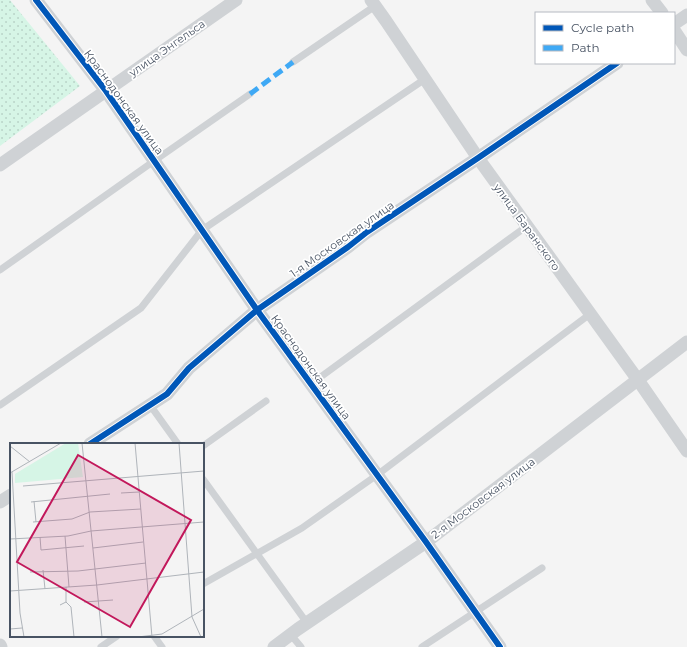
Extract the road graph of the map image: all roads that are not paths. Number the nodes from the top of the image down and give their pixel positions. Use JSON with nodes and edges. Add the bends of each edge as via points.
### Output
{"nodes":[{"id":1,"x":36,"y":0,"type":"edge"},
{"id":2,"x":236,"y":0,"type":"edge"},
{"id":3,"x":652,"y":0,"type":"edge"},
{"id":4,"x":373,"y":3,"type":"edge"},
{"id":5,"x":661,"y":12,"type":"edge"},
{"id":6,"x":687,"y":15,"type":"edge"},
{"id":7,"x":675,"y":23,"type":"edge"},
{"id":8,"x":675,"y":32,"type":"edge"},
{"id":9,"x":687,"y":50,"type":"edge"},
{"id":10,"x":293,"y":62,"type":"dead end"},
{"id":11,"x":616,"y":64,"type":"edge"},
{"id":12,"x":425,"y":79,"type":"junction"},
{"id":13,"x":106,"y":91,"type":"junction"},
{"id":14,"x":250,"y":94,"type":"dead end"},
{"id":15,"x":478,"y":158,"type":"junction"},
{"id":16,"x":154,"y":160,"type":"junction"},
{"id":17,"x":0,"y":165,"type":"edge"},
{"id":18,"x":527,"y":226,"type":"junction"},
{"id":19,"x":202,"y":230,"type":"junction"},
{"id":20,"x":0,"y":270,"type":"edge"},
{"id":21,"x":257,"y":310,"type":"junction"},
{"id":22,"x":590,"y":314,"type":"junction"},
{"id":23,"x":687,"y":342,"type":"edge"},
{"id":24,"x":638,"y":380,"type":"junction"},
{"id":25,"x":311,"y":384,"type":"junction"},
{"id":26,"x":266,"y":401,"type":"dead end"},
{"id":27,"x":0,"y":404,"type":"edge"},
{"id":28,"x":150,"y":405,"type":"junction"},
{"id":29,"x":92,"y":443,"type":"edge"},
{"id":30,"x":177,"y":443,"type":"edge"},
{"id":31,"x":204,"y":445,"type":"edge"},
{"id":32,"x":687,"y":451,"type":"edge"},
{"id":33,"x":377,"y":475,"type":"junction"},
{"id":34,"x":204,"y":480,"type":"edge"},
{"id":35,"x":10,"y":496,"type":"edge"},
{"id":36,"x":0,"y":502,"type":"edge"},
{"id":37,"x":426,"y":542,"type":"junction"},
{"id":38,"x":257,"y":554,"type":"junction"},
{"id":39,"x":542,"y":568,"type":"dead end"},
{"id":40,"x":204,"y":583,"type":"edge"},
{"id":41,"x":475,"y":612,"type":"junction"},
{"id":42,"x":307,"y":624,"type":"junction"},
{"id":43,"x":290,"y":635,"type":"junction"},
{"id":44,"x":116,"y":637,"type":"edge"},
{"id":45,"x":155,"y":637,"type":"edge"},
{"id":46,"x":101,"y":647,"type":"edge"},
{"id":47,"x":162,"y":647,"type":"edge"},
{"id":48,"x":274,"y":647,"type":"edge"},
{"id":49,"x":300,"y":647,"type":"edge"},
{"id":50,"x":422,"y":647,"type":"edge"},
{"id":51,"x":500,"y":647,"type":"edge"}],
"edges":[{"from":1,"to":13,"type":"street","name":"Краснодонская улица"},
{"from":2,"to":13,"type":"street","name":"улица Энгельса"},
{"from":3,"to":5,"type":"street"},
{"from":4,"to":10,"type":"lane"},
{"from":4,"to":12,"type":"street","name":"улица Баранского"},
{"from":6,"to":7,"type":"street"},
{"from":8,"to":9,"type":"street"},
{"from":11,"to":15,"type":"street","name":"1-я Московская улица"},
{"from":12,"to":15,"type":"street","name":"улица Баранского"},
{"from":12,"to":19,"type":"lane"},
{"from":13,"to":16,"type":"street","name":"Краснодонская улица"},
{"from":13,"to":17,"type":"street","name":"улица Энгельса"},
{"from":14,"to":16,"type":"lane"},
{"from":15,"to":18,"type":"street","name":"улица Баранского"},
{"from":15,"to":21,"type":"street","name":"1-я Московская улица"},
{"from":16,"to":19,"type":"street","name":"Краснодонская улица"},
{"from":16,"to":20,"type":"lane"},
{"from":18,"to":22,"type":"street","name":"улица Баранского"},
{"from":18,"to":25,"type":"lane"},
{"from":19,"to":21,"type":"street","name":"Краснодонская улица"},
{"from":19,"to":27,"type":"lane","via":[[141,308]]},
{"from":21,"to":25,"type":"street","name":"Краснодонская улица"},
{"from":21,"to":28,"type":"street","name":"1-я Московская улица","via":[[189,368],[167,394]]},
{"from":22,"to":24,"type":"street","name":"улица Баранского"},
{"from":22,"to":33,"type":"lane"},
{"from":23,"to":24,"type":"street","name":"2-я Московская улица"},
{"from":24,"to":32,"type":"street","name":"улица Баранского"},
{"from":24,"to":37,"type":"street","name":"2-я Московская улица"},
{"from":25,"to":33,"type":"street","name":"Краснодонская улица"},
{"from":26,"to":31,"type":"lane"},
{"from":28,"to":29,"type":"street","name":"1-я Московская улица"},
{"from":28,"to":30,"type":"lane"},
{"from":33,"to":37,"type":"street","name":"Краснодонская улица"},
{"from":33,"to":38,"type":"lane","via":[[302,528]]},
{"from":34,"to":38,"type":"lane"},
{"from":35,"to":36,"type":"street"},
{"from":37,"to":41,"type":"street","name":"Краснодонская улица"},
{"from":37,"to":42,"type":"street","name":"2-я Московская улица"},
{"from":38,"to":40,"type":"lane"},
{"from":38,"to":42,"type":"lane"},
{"from":39,"to":41,"type":"lane"},
{"from":41,"to":50,"type":"lane"},
{"from":41,"to":51,"type":"street","name":"Краснодонская улица"},
{"from":42,"to":43,"type":"street","name":"2-я Московская улица"},
{"from":43,"to":48,"type":"street","name":"2-я Московская улица"},
{"from":43,"to":49,"type":"lane"},
{"from":44,"to":46,"type":"lane"},
{"from":45,"to":47,"type":"lane"}]}
